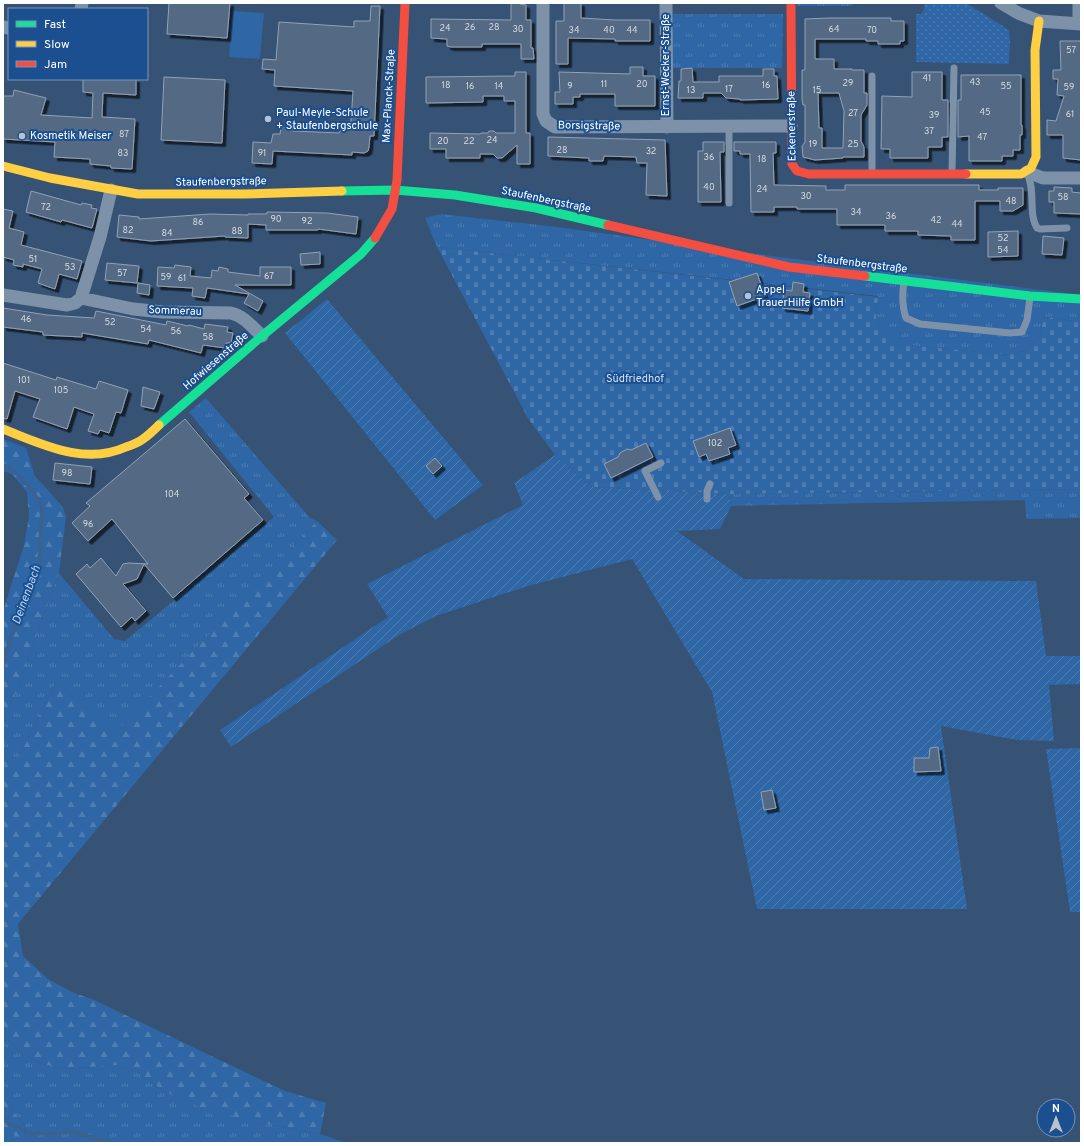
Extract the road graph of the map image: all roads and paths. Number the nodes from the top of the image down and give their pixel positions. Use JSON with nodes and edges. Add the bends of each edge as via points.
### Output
{"nodes":[{"id":1,"x":405,"y":3,"type":"edge"},
{"id":2,"x":543,"y":3,"type":"edge"},
{"id":3,"x":666,"y":3,"type":"edge"},
{"id":4,"x":790,"y":3,"type":"edge"},
{"id":5,"x":1001,"y":3,"type":"edge"},
{"id":6,"x":1079,"y":3,"type":"edge"},
{"id":7,"x":1039,"y":21,"type":"junction"},
{"id":8,"x":1080,"y":24,"type":"edge"},
{"id":9,"x":954,"y":68,"type":"dead end"},
{"id":10,"x":872,"y":76,"type":"dead end"},
{"id":11,"x":790,"y":126,"type":"junction"},
{"id":12,"x":667,"y":127,"type":"junction"},
{"id":13,"x":729,"y":127,"type":"junction"},
{"id":14,"x":3,"y":166,"type":"edge"},
{"id":15,"x":1027,"y":172,"type":"junction"},
{"id":16,"x":872,"y":175,"type":"junction"},
{"id":17,"x":952,"y":175,"type":"junction"},
{"id":18,"x":1081,"y":178,"type":"edge"},
{"id":19,"x":111,"y":190,"type":"junction"},
{"id":20,"x":395,"y":190,"type":"junction"},
{"id":21,"x":729,"y":203,"type":"dead end"},
{"id":22,"x":1067,"y":228,"type":"dead end"},
{"id":23,"x":904,"y":281,"type":"junction"},
{"id":24,"x":3,"y":295,"type":"edge"},
{"id":25,"x":1030,"y":296,"type":"junction"},
{"id":26,"x":81,"y":298,"type":"junction"},
{"id":27,"x":1081,"y":299,"type":"edge"},
{"id":28,"x":262,"y":336,"type":"junction"},
{"id":29,"x":3,"y":430,"type":"edge"},
{"id":30,"x":661,"y":463,"type":"dead end"},
{"id":31,"x":710,"y":484,"type":"dead end"},
{"id":32,"x":658,"y":497,"type":"dead end"},
{"id":33,"x":707,"y":499,"type":"dead end"}],
"edges":[{"from":1,"to":20,"type":"street","name":"Max-Planck-Straße"},
{"from":2,"to":12,"type":"street","name":"Borsigstraße","via":[[543,114],[546,121],[554,127]]},
{"from":3,"to":12,"type":"street","name":"Ernst-Wecker-Straße"},
{"from":4,"to":11,"type":"street","name":"Eckenerstraße"},
{"from":5,"to":7,"type":"street"},
{"from":6,"to":8,"type":"street"},
{"from":7,"to":8,"type":"street"},
{"from":7,"to":15,"type":"street","via":[[1035,50],[1036,157],[1035,163]]},
{"from":9,"to":17,"type":"lane"},
{"from":10,"to":16,"type":"lane"},
{"from":11,"to":13,"type":"street","name":"Borsigstraße"},
{"from":11,"to":16,"type":"street","name":"Eckenerstraße","via":[[792,164],[793,169],[798,172]]},
{"from":12,"to":13,"type":"street","name":"Borsigstraße"},
{"from":13,"to":21,"type":"lane"},
{"from":14,"to":19,"type":"street","name":"Staufenbergstraße"},
{"from":15,"to":17,"type":"street","name":"Eckenerstraße"},
{"from":15,"to":18,"type":"street","name":"Eckenerstraße","via":[[1043,178]]},
{"from":15,"to":22,"type":"lane","via":[[1032,185],[1033,219],[1036,228]]},
{"from":16,"to":17,"type":"street","name":"Eckenerstraße"},
{"from":19,"to":20,"type":"street","name":"Staufenbergstraße","via":[[138,194],[185,195]]},
{"from":19,"to":26,"type":"street"},
{"from":20,"to":23,"type":"street","name":"Staufenbergstraße","via":[[455,195],[536,208],[762,262]]},
{"from":20,"to":28,"type":"street","name":"Hofwiesenstraße","via":[[392,209],[362,254]]},
{"from":23,"to":25,"type":"street","name":"Staufenbergstraße"},
{"from":23,"to":25,"type":"lane","via":[[902,308],[906,318],[920,324],[1022,332],[1027,320]]},
{"from":24,"to":26,"type":"street","via":[[67,305],[75,304]]},
{"from":25,"to":27,"type":"street","name":"Staufenbergstraße"},
{"from":26,"to":28,"type":"street","name":"Sommerau","via":[[133,309],[231,313],[244,319]]},
{"from":28,"to":29,"type":"street","name":"Hofwiesenstraße","via":[[142,440],[128,448],[110,453],[72,454]]},
{"from":30,"to":32,"type":"lane","via":[[645,471]]},
{"from":31,"to":33,"type":"lane"}]}
